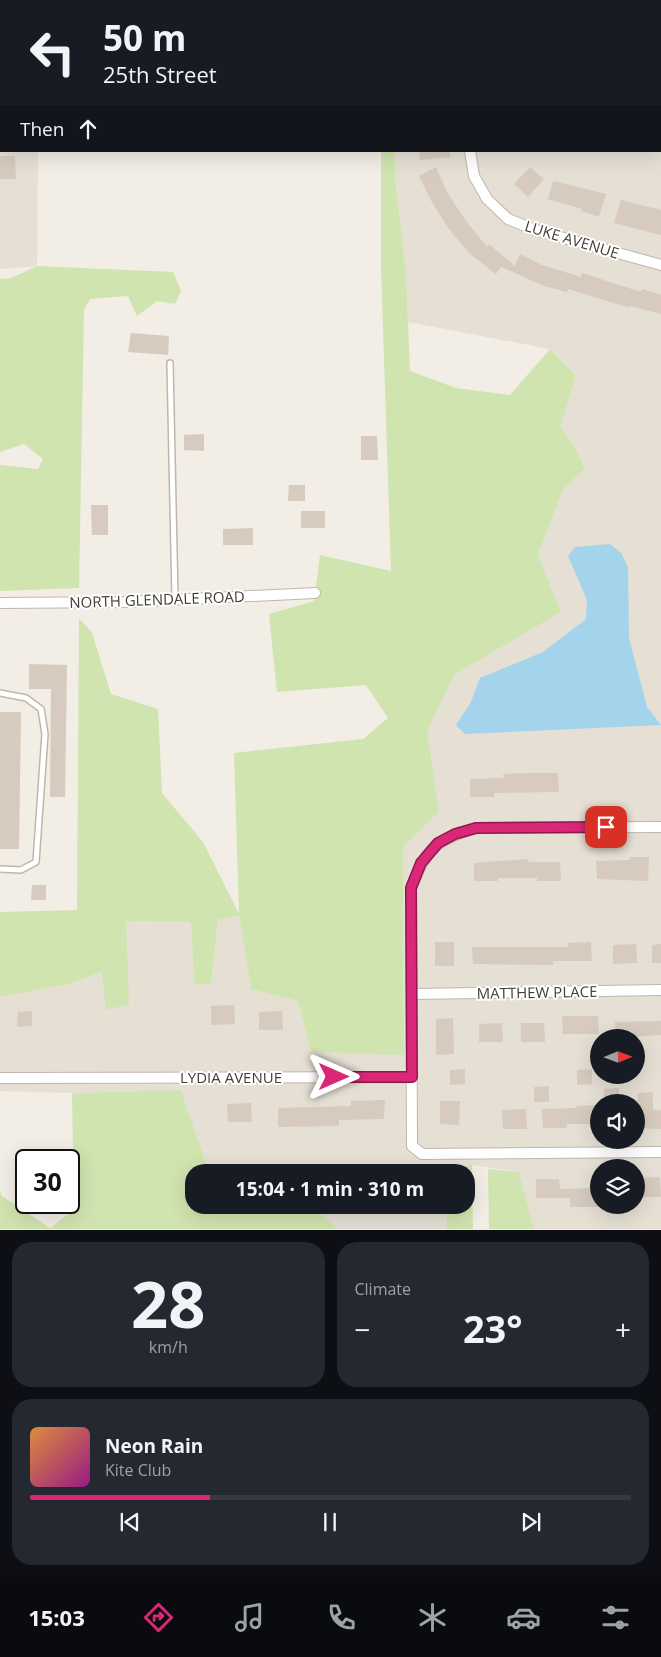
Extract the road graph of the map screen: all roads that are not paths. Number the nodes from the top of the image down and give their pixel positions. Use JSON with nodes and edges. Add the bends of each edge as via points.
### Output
{"nodes":[{"id":1,"x":470,"y":152,"type":"edge"},
{"id":2,"x":661,"y":265,"type":"edge"},
{"id":3,"x":170,"y":363,"type":"dead end"},
{"id":4,"x":315,"y":593,"type":"dead end"},
{"id":5,"x":175,"y":598,"type":"junction"},
{"id":6,"x":0,"y":603,"type":"edge"},
{"id":7,"x":0,"y":693,"type":"edge"},
{"id":8,"x":661,"y":827,"type":"edge"},
{"id":9,"x":0,"y":869,"type":"edge"},
{"id":10,"x":661,"y":990,"type":"edge"},
{"id":11,"x":412,"y":994,"type":"junction"},
{"id":12,"x":412,"y":1077,"type":"junction"},
{"id":13,"x":0,"y":1078,"type":"edge"},
{"id":14,"x":661,"y":1152,"type":"edge"}],
"edges":[{"from":1,"to":2,"type":"street","name":"LUKE AVENUE","via":[[474,176],[487,199],[508,219],[535,230]]},
{"from":3,"to":5,"type":"lane"},
{"from":4,"to":5,"type":"street","name":"NORTH GLENDALE ROAD"},
{"from":5,"to":6,"type":"street","name":"NORTH GLENDALE ROAD","via":[[127,602]]},
{"from":7,"to":9,"type":"lane","via":[[26,698],[42,709],[45,734],[36,862],[20,870]]},
{"from":8,"to":11,"type":"street","via":[[476,828],[438,843],[421,863],[411,888]]},
{"from":10,"to":11,"type":"street","name":"MATTHEW PLACE"},
{"from":11,"to":12,"type":"street"},
{"from":12,"to":13,"type":"street","name":"LYDIA AVENUE"},
{"from":12,"to":14,"type":"street","via":[[412,1146],[422,1154]]}]}
